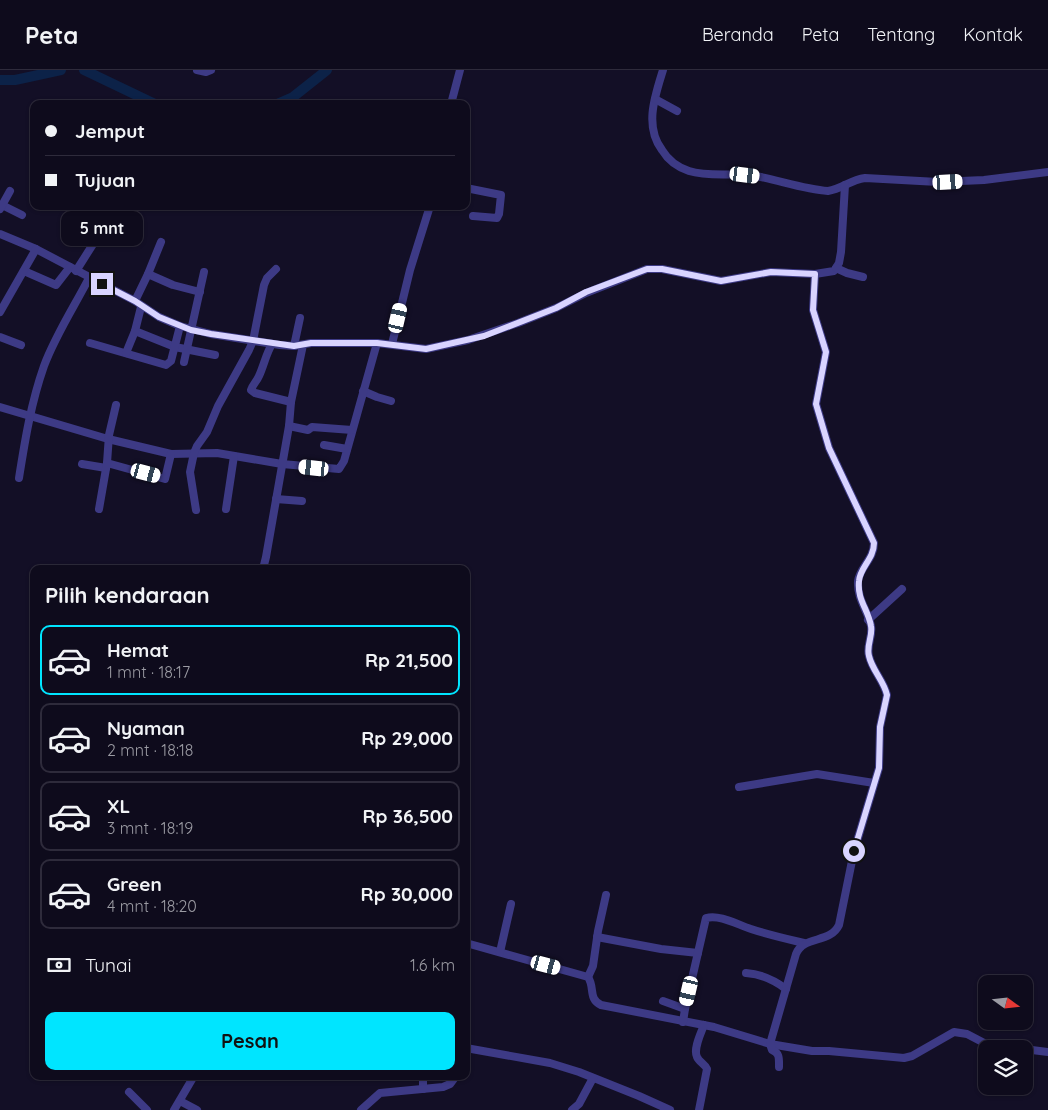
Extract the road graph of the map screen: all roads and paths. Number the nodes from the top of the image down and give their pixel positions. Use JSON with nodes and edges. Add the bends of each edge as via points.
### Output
{"nodes":[{"id":1,"x":197,"y":70,"type":"edge"},
{"id":2,"x":211,"y":70,"type":"edge"},
{"id":3,"x":460,"y":70,"type":"edge"},
{"id":4,"x":663,"y":70,"type":"edge"},
{"id":5,"x":655,"y":99,"type":"junction"},
{"id":6,"x":452,"y":100,"type":"edge"},
{"id":7,"x":677,"y":111,"type":"dead end"},
{"id":8,"x":1048,"y":172,"type":"edge"},
{"id":9,"x":845,"y":184,"type":"junction"},
{"id":10,"x":470,"y":189,"type":"edge"},
{"id":11,"x":10,"y":191,"type":"dead end"},
{"id":12,"x":1,"y":207,"type":"edge"},
{"id":13,"x":429,"y":210,"type":"edge"},
{"id":14,"x":22,"y":215,"type":"dead end"},
{"id":15,"x":473,"y":216,"type":"dead end"},
{"id":16,"x":102,"y":230,"type":"dead end"},
{"id":17,"x":0,"y":234,"type":"edge"},
{"id":18,"x":161,"y":242,"type":"dead end"},
{"id":19,"x":36,"y":250,"type":"junction"},
{"id":20,"x":836,"y":268,"type":"junction"},
{"id":21,"x":73,"y":269,"type":"junction"},
{"id":22,"x":276,"y":269,"type":"dead end"},
{"id":23,"x":24,"y":271,"type":"junction"},
{"id":24,"x":204,"y":272,"type":"dead end"},
{"id":25,"x":148,"y":274,"type":"junction"},
{"id":26,"x":815,"y":274,"type":"junction"},
{"id":27,"x":862,"y":277,"type":"dead end"},
{"id":28,"x":90,"y":278,"type":"junction"},
{"id":29,"x":200,"y":292,"type":"junction"},
{"id":30,"x":135,"y":301,"type":"junction"},
{"id":31,"x":141,"y":307,"type":"junction"},
{"id":32,"x":0,"y":312,"type":"edge"},
{"id":33,"x":300,"y":318,"type":"dead end"},
{"id":34,"x":180,"y":326,"type":"junction"},
{"id":35,"x":191,"y":330,"type":"junction"},
{"id":36,"x":135,"y":331,"type":"junction"},
{"id":37,"x":0,"y":337,"type":"edge"},
{"id":38,"x":253,"y":341,"type":"junction"},
{"id":39,"x":377,"y":343,"type":"junction"},
{"id":40,"x":90,"y":344,"type":"dead end"},
{"id":41,"x":272,"y":344,"type":"junction"},
{"id":42,"x":392,"y":344,"type":"junction"},
{"id":43,"x":21,"y":345,"type":"dead end"},
{"id":44,"x":303,"y":345,"type":"junction"},
{"id":45,"x":294,"y":346,"type":"junction"},
{"id":46,"x":175,"y":347,"type":"junction"},
{"id":47,"x":187,"y":349,"type":"junction"},
{"id":48,"x":126,"y":353,"type":"junction"},
{"id":49,"x":215,"y":355,"type":"dead end"},
{"id":50,"x":184,"y":362,"type":"dead end"},
{"id":51,"x":363,"y":391,"type":"junction"},
{"id":52,"x":391,"y":401,"type":"dead end"},
{"id":53,"x":291,"y":402,"type":"junction"},
{"id":54,"x":116,"y":405,"type":"dead end"},
{"id":55,"x":0,"y":407,"type":"edge"},
{"id":56,"x":29,"y":416,"type":"junction"},
{"id":57,"x":289,"y":426,"type":"junction"},
{"id":58,"x":352,"y":430,"type":"junction"},
{"id":59,"x":108,"y":440,"type":"junction"},
{"id":60,"x":324,"y":445,"type":"dead end"},
{"id":61,"x":347,"y":449,"type":"junction"},
{"id":62,"x":194,"y":453,"type":"junction"},
{"id":63,"x":171,"y":454,"type":"junction"},
{"id":64,"x":234,"y":456,"type":"junction"},
{"id":65,"x":82,"y":464,"type":"dead end"},
{"id":66,"x":282,"y":464,"type":"junction"},
{"id":67,"x":107,"y":466,"type":"junction"},
{"id":68,"x":19,"y":478,"type":"dead end"},
{"id":69,"x":276,"y":499,"type":"junction"},
{"id":70,"x":302,"y":500,"type":"dead end"},
{"id":71,"x":99,"y":509,"type":"dead end"},
{"id":72,"x":226,"y":509,"type":"dead end"},
{"id":73,"x":196,"y":510,"type":"dead end"},
{"id":74,"x":264,"y":565,"type":"edge"},
{"id":75,"x":902,"y":589,"type":"dead end"},
{"id":76,"x":868,"y":620,"type":"junction"},
{"id":77,"x":874,"y":783,"type":"junction"},
{"id":78,"x":739,"y":787,"type":"dead end"},
{"id":79,"x":606,"y":895,"type":"dead end"},
{"id":80,"x":511,"y":904,"type":"dead end"},
{"id":81,"x":597,"y":937,"type":"junction"},
{"id":82,"x":804,"y":943,"type":"junction"},
{"id":83,"x":470,"y":944,"type":"edge"},
{"id":84,"x":500,"y":952,"type":"junction"},
{"id":85,"x":698,"y":953,"type":"junction"},
{"id":86,"x":746,"y":973,"type":"dead end"},
{"id":87,"x":588,"y":977,"type":"junction"},
{"id":88,"x":786,"y":989,"type":"junction"},
{"id":89,"x":663,"y":1000,"type":"dead end"},
{"id":90,"x":684,"y":1009,"type":"junction"},
{"id":91,"x":683,"y":1022,"type":"junction"},
{"id":92,"x":704,"y":1025,"type":"junction"},
{"id":93,"x":980,"y":1040,"type":"edge"},
{"id":94,"x":770,"y":1044,"type":"junction"},
{"id":95,"x":470,"y":1049,"type":"edge"},
{"id":96,"x":1033,"y":1050,"type":"edge"},
{"id":97,"x":1048,"y":1052,"type":"edge"},
{"id":98,"x":779,"y":1067,"type":"dead end"},
{"id":99,"x":593,"y":1078,"type":"junction"},
{"id":100,"x":192,"y":1080,"type":"edge"},
{"id":101,"x":422,"y":1080,"type":"edge"},
{"id":102,"x":453,"y":1080,"type":"edge"},
{"id":103,"x":423,"y":1089,"type":"junction"},
{"id":104,"x":129,"y":1092,"type":"dead end"},
{"id":105,"x":180,"y":1101,"type":"junction"},
{"id":106,"x":148,"y":1110,"type":"edge"},
{"id":107,"x":174,"y":1110,"type":"edge"},
{"id":108,"x":197,"y":1110,"type":"edge"},
{"id":109,"x":361,"y":1110,"type":"edge"},
{"id":110,"x":572,"y":1110,"type":"edge"},
{"id":111,"x":670,"y":1110,"type":"edge"},
{"id":112,"x":698,"y":1110,"type":"edge"}],
"edges":[{"from":1,"to":2,"type":"street"},
{"from":3,"to":6,"type":"street"},
{"from":4,"to":5,"type":"street"},
{"from":5,"to":7,"type":"street"},
{"from":5,"to":9,"type":"street","via":[[652,127],[656,143],[677,166],[706,174],[767,178],[822,190],[835,190]]},
{"from":8,"to":9,"type":"street","via":[[938,182],[866,178]]},
{"from":9,"to":20,"type":"street","via":[[841,252]]},
{"from":10,"to":15,"type":"street","via":[[501,195],[497,218]]},
{"from":11,"to":12,"type":"street"},
{"from":12,"to":14,"type":"street"},
{"from":13,"to":42,"type":"street"},
{"from":16,"to":21,"type":"street"},
{"from":17,"to":19,"type":"street"},
{"from":18,"to":25,"type":"street"},
{"from":19,"to":21,"type":"street"},
{"from":19,"to":23,"type":"street"},
{"from":20,"to":26,"type":"street"},
{"from":20,"to":27,"type":"street"},
{"from":21,"to":23,"type":"street","via":[[55,285]]},
{"from":21,"to":28,"type":"street"},
{"from":22,"to":38,"type":"street","via":[[264,285]]},
{"from":23,"to":32,"type":"street"},
{"from":24,"to":29,"type":"street"},
{"from":25,"to":29,"type":"street"},
{"from":25,"to":30,"type":"street"},
{"from":26,"to":42,"type":"street","via":[[771,272],[721,281],[647,269],[484,336],[426,349]]},
{"from":26,"to":76,"type":"street","via":[[813,310],[826,352],[816,404],[829,448],[874,543],[874,552],[858,580],[859,597]]},
{"from":28,"to":30,"type":"street"},
{"from":28,"to":56,"type":"street","via":[[44,366]]},
{"from":29,"to":35,"type":"street"},
{"from":30,"to":31,"type":"street"},
{"from":31,"to":34,"type":"street"},
{"from":31,"to":36,"type":"street"},
{"from":33,"to":45,"type":"street"},
{"from":34,"to":35,"type":"street"},
{"from":34,"to":46,"type":"street"},
{"from":35,"to":38,"type":"street"},
{"from":35,"to":47,"type":"street"},
{"from":36,"to":46,"type":"street"},
{"from":36,"to":48,"type":"street"},
{"from":37,"to":43,"type":"street"},
{"from":38,"to":41,"type":"street"},
{"from":38,"to":62,"type":"street"},
{"from":39,"to":42,"type":"street"},
{"from":39,"to":44,"type":"street"},
{"from":39,"to":51,"type":"street"},
{"from":40,"to":48,"type":"street"},
{"from":41,"to":45,"type":"street"},
{"from":41,"to":53,"type":"street","via":[[251,390],[255,394]]},
{"from":44,"to":45,"type":"street"},
{"from":44,"to":53,"type":"street"},
{"from":46,"to":47,"type":"street"},
{"from":46,"to":48,"type":"street","via":[[171,361],[166,365]]},
{"from":47,"to":49,"type":"street"},
{"from":47,"to":50,"type":"street"},
{"from":51,"to":52,"type":"street"},
{"from":51,"to":58,"type":"street"},
{"from":53,"to":57,"type":"street"},
{"from":54,"to":59,"type":"street"},
{"from":55,"to":56,"type":"street"},
{"from":56,"to":59,"type":"street"},
{"from":56,"to":68,"type":"street"},
{"from":57,"to":58,"type":"street","via":[[305,430],[312,427]]},
{"from":57,"to":66,"type":"street"},
{"from":58,"to":61,"type":"street"},
{"from":59,"to":63,"type":"street"},
{"from":59,"to":67,"type":"street"},
{"from":60,"to":61,"type":"street"},
{"from":61,"to":66,"type":"street","via":[[339,468]]},
{"from":62,"to":63,"type":"street"},
{"from":62,"to":64,"type":"street"},
{"from":62,"to":73,"type":"street","via":[[190,472]]},
{"from":63,"to":67,"type":"street","via":[[165,479]]},
{"from":64,"to":66,"type":"street"},
{"from":64,"to":72,"type":"street"},
{"from":65,"to":67,"type":"street"},
{"from":66,"to":69,"type":"street"},
{"from":67,"to":71,"type":"street"},
{"from":69,"to":70,"type":"street"},
{"from":69,"to":74,"type":"street"},
{"from":75,"to":76,"type":"street"},
{"from":76,"to":77,"type":"street","via":[[871,628],[868,654],[887,695],[880,727],[880,764]]},
{"from":77,"to":78,"type":"street","via":[[817,774]]},
{"from":77,"to":82,"type":"street","via":[[854,851],[838,925],[834,933]]},
{"from":79,"to":81,"type":"street"},
{"from":80,"to":84,"type":"street"},
{"from":81,"to":85,"type":"street"},
{"from":81,"to":87,"type":"street"},
{"from":82,"to":85,"type":"street","via":[[709,917],[705,920]]},
{"from":82,"to":88,"type":"street","via":[[796,954]]},
{"from":83,"to":84,"type":"street"},
{"from":84,"to":87,"type":"street"},
{"from":85,"to":90,"type":"street"},
{"from":86,"to":88,"type":"street","via":[[777,982]]},
{"from":87,"to":91,"type":"street","via":[[595,1003]]},
{"from":88,"to":94,"type":"street"},
{"from":89,"to":90,"type":"street"},
{"from":90,"to":91,"type":"street"},
{"from":91,"to":92,"type":"street"},
{"from":92,"to":94,"type":"street"},
{"from":92,"to":112,"type":"street","via":[[696,1052],[707,1073]]},
{"from":93,"to":94,"type":"street","via":[[954,1032],[904,1058],[812,1051]]},
{"from":94,"to":98,"type":"street","via":[[779,1056]]},
{"from":95,"to":99,"type":"street","via":[[550,1063]]},
{"from":96,"to":97,"type":"street"},
{"from":99,"to":110,"type":"street","via":[[579,1104]]},
{"from":99,"to":111,"type":"street"},
{"from":100,"to":105,"type":"street"},
{"from":101,"to":103,"type":"street"},
{"from":102,"to":103,"type":"street","via":[[443,1087]]},
{"from":103,"to":109,"type":"street","via":[[380,1093]]},
{"from":104,"to":106,"type":"street"},
{"from":105,"to":107,"type":"street"},
{"from":105,"to":108,"type":"street"}]}
